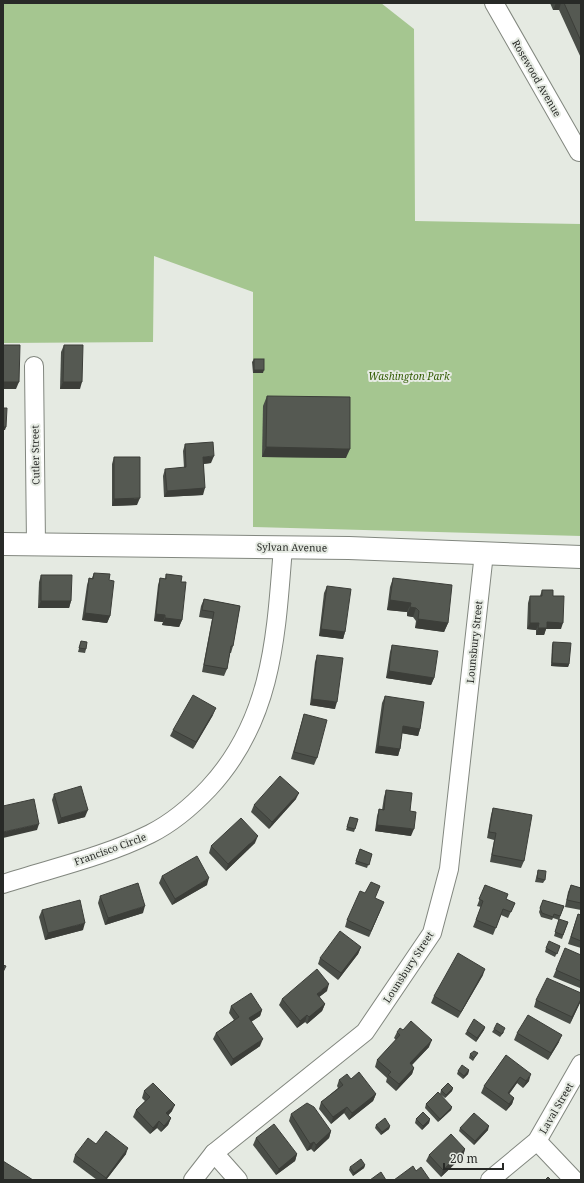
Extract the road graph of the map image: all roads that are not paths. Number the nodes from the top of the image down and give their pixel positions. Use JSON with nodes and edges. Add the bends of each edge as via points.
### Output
{"nodes":[{"id":1,"x":494,"y":3,"type":"edge"},
{"id":2,"x":580,"y":152,"type":"edge"},
{"id":3,"x":34,"y":366,"type":"dead end"},
{"id":4,"x":3,"y":544,"type":"edge"},
{"id":5,"x":36,"y":544,"type":"junction"},
{"id":6,"x":283,"y":547,"type":"junction"},
{"id":7,"x":484,"y":553,"type":"junction"},
{"id":8,"x":581,"y":556,"type":"edge"},
{"id":9,"x":3,"y":884,"type":"edge"},
{"id":10,"x":581,"y":1064,"type":"edge"},
{"id":11,"x":537,"y":1141,"type":"junction"},
{"id":12,"x":214,"y":1153,"type":"junction"},
{"id":13,"x":193,"y":1180,"type":"edge"},
{"id":14,"x":238,"y":1180,"type":"edge"},
{"id":15,"x":490,"y":1180,"type":"edge"},
{"id":16,"x":574,"y":1180,"type":"edge"}],
"edges":[{"from":1,"to":2,"type":"street","name":"Rosewood Avenue"},
{"from":3,"to":5,"type":"street","name":"Cutler Street"},
{"from":4,"to":5,"type":"street","name":"Sylvan Avenue"},
{"from":5,"to":6,"type":"street","name":"Sylvan Avenue"},
{"from":6,"to":7,"type":"street","name":"Sylvan Avenue"},
{"from":6,"to":9,"type":"street","name":"Francisco Circle","via":[[277,617],[267,680],[252,724],[226,769],[192,806],[150,834],[87,859]]},
{"from":7,"to":8,"type":"street","name":"Sylvan Avenue"},
{"from":7,"to":12,"type":"street","name":"Lounsbury Street","via":[[449,869],[432,933],[365,1032]]},
{"from":10,"to":11,"type":"street","name":"Laval Street"},
{"from":11,"to":15,"type":"street","name":"Laval Street"},
{"from":11,"to":16,"type":"street"},
{"from":12,"to":13,"type":"street","name":"Lounsbury Street"},
{"from":12,"to":14,"type":"street"}]}
